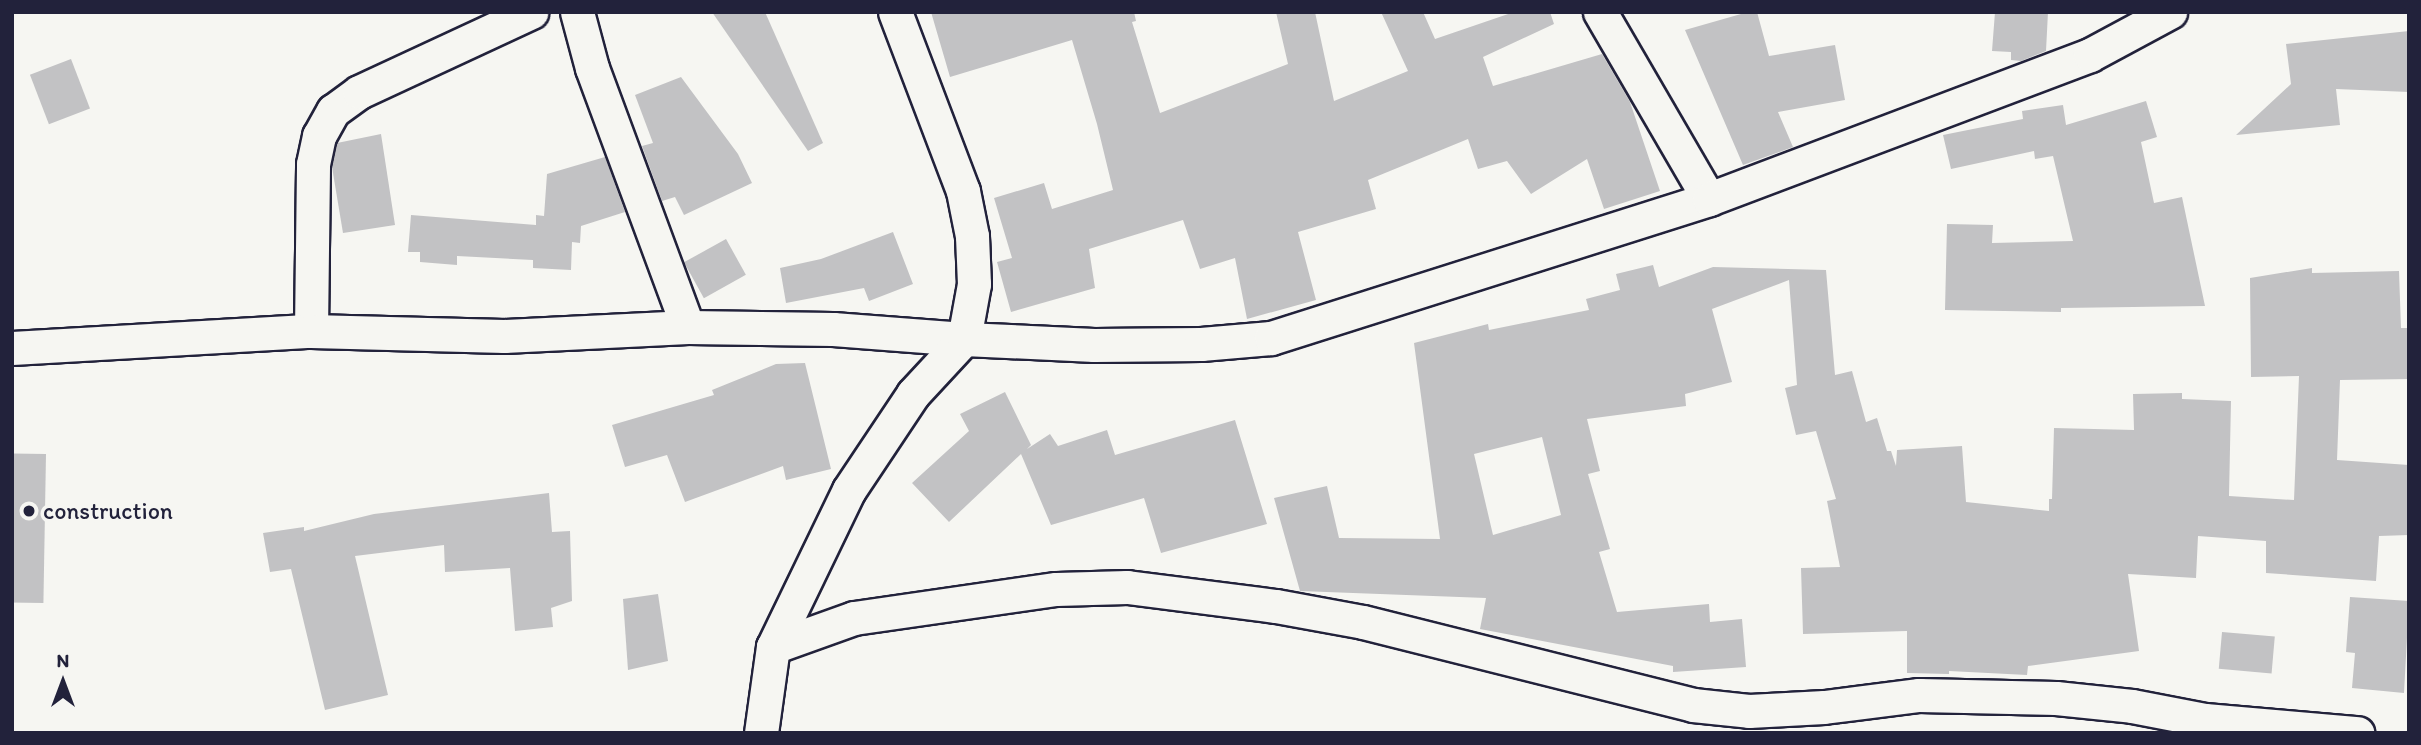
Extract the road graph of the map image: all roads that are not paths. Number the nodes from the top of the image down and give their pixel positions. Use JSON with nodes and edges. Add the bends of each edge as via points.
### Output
{"nodes":[{"id":1,"x":531,"y":12,"type":"edge"},
{"id":2,"x":577,"y":12,"type":"edge"},
{"id":3,"x":895,"y":12,"type":"edge"},
{"id":4,"x":1600,"y":12,"type":"edge"},
{"id":5,"x":2170,"y":12,"type":"edge"},
{"id":6,"x":1709,"y":199,"type":"junction"},
{"id":7,"x":688,"y":327,"type":"junction"},
{"id":8,"x":311,"y":331,"type":"junction"},
{"id":9,"x":964,"y":339,"type":"junction"},
{"id":10,"x":12,"y":348,"type":"edge"},
{"id":11,"x":774,"y":647,"type":"junction"},
{"id":12,"x":761,"y":733,"type":"edge"},
{"id":13,"x":2357,"y":733,"type":"edge"}],
"edges":[{"from":1,"to":8,"type":"street","via":[[359,92],[333,111],[319,136],[313,164]]},
{"from":2,"to":7,"type":"street","via":[[592,68]]},
{"from":3,"to":9,"type":"street","via":[[962,191],[972,236],[974,284]]},
{"from":4,"to":6,"type":"street"},
{"from":5,"to":6,"type":"street","via":[[2090,55]]},
{"from":6,"to":9,"type":"street","via":[[1271,338],[1108,345]]},
{"from":7,"to":8,"type":"street","via":[[504,336]]},
{"from":7,"to":9,"type":"street","via":[[834,329]]},
{"from":8,"to":10,"type":"street"},
{"from":9,"to":11,"type":"street","via":[[913,394],[849,490]]},
{"from":11,"to":12,"type":"street"},
{"from":11,"to":13,"type":"street","via":[[854,618],[1056,589],[1127,587],[1363,622],[1693,705],[1749,711],[1919,695],[2056,698],[2206,720]]}]}
